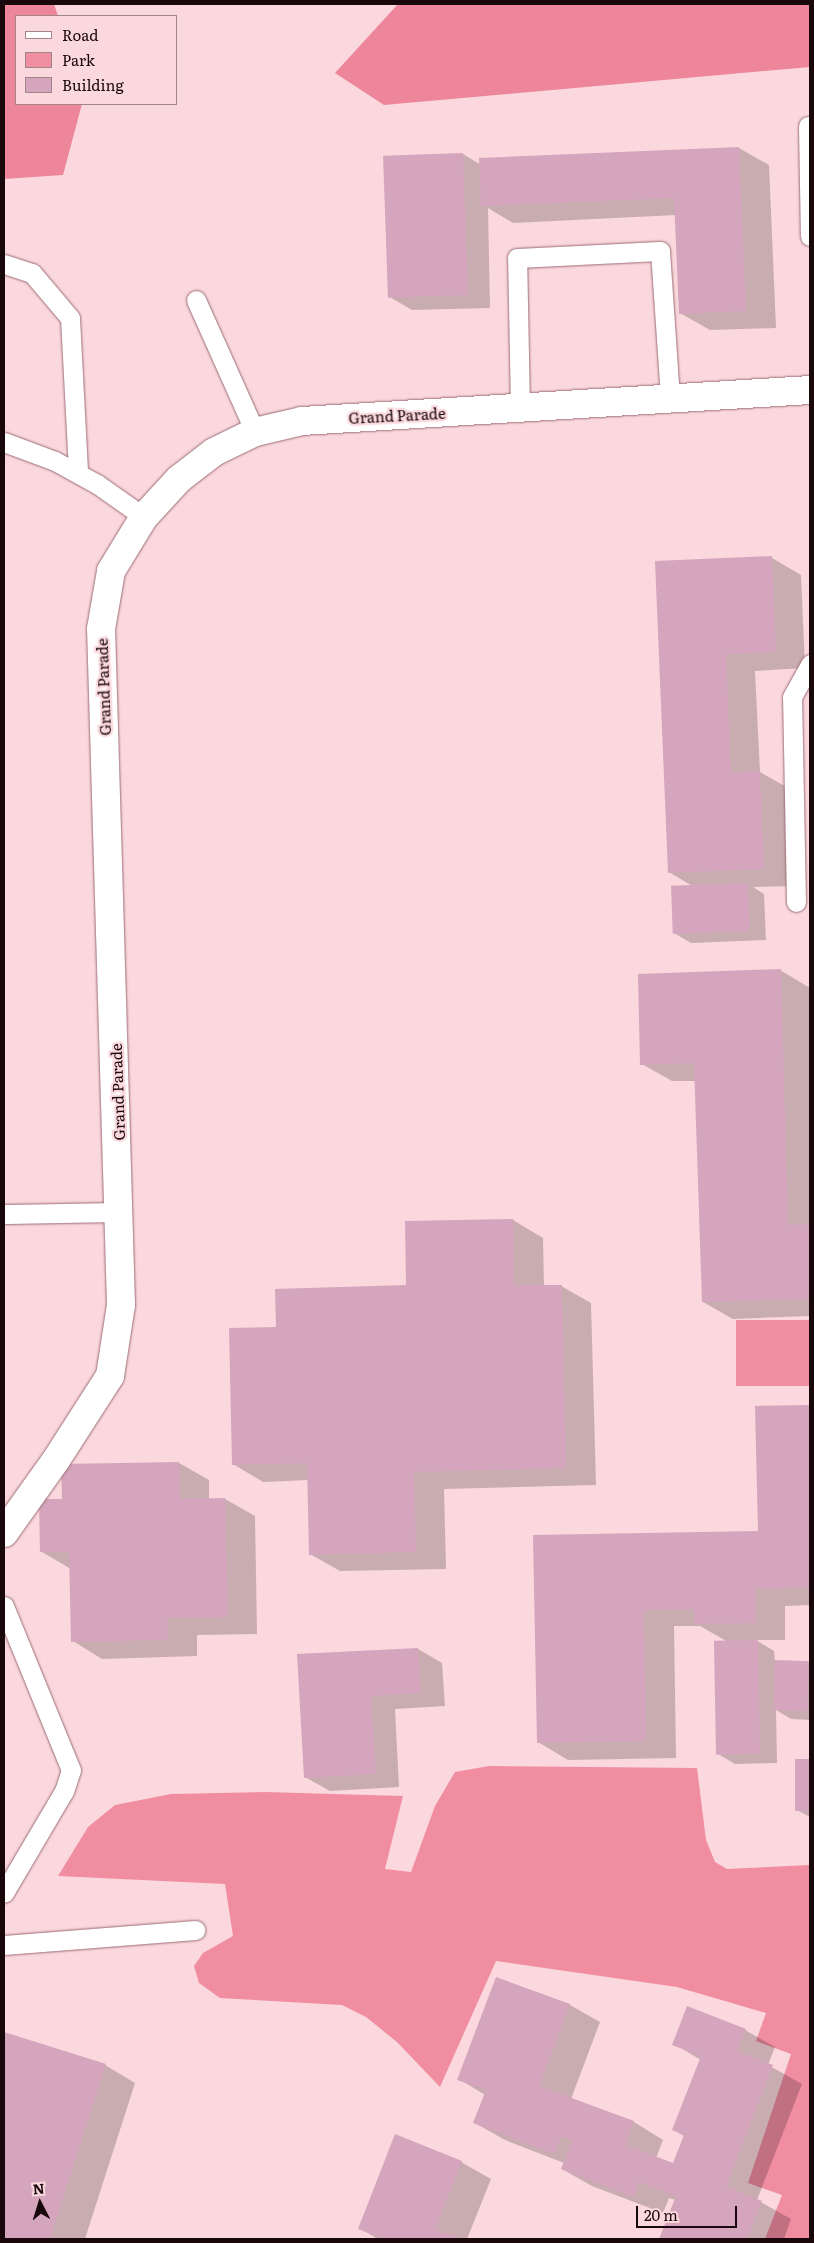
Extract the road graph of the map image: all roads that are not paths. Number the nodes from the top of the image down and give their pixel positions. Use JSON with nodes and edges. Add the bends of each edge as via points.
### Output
{"nodes":[{"id":1,"x":808,"y":126,"type":"dead end"},
{"id":2,"x":810,"y":236,"type":"edge"},
{"id":3,"x":4,"y":264,"type":"edge"},
{"id":4,"x":196,"y":300,"type":"dead end"},
{"id":5,"x":810,"y":390,"type":"edge"},
{"id":6,"x":670,"y":398,"type":"junction"},
{"id":7,"x":520,"y":408,"type":"junction"},
{"id":8,"x":255,"y":432,"type":"junction"},
{"id":9,"x":4,"y":442,"type":"edge"},
{"id":10,"x":78,"y":473,"type":"junction"},
{"id":11,"x":144,"y":517,"type":"junction"},
{"id":12,"x":810,"y":664,"type":"edge"},
{"id":13,"x":796,"y":902,"type":"dead end"},
{"id":14,"x":120,"y":1212,"type":"junction"},
{"id":15,"x":4,"y":1214,"type":"edge"},
{"id":16,"x":4,"y":1533,"type":"edge"},
{"id":17,"x":4,"y":1606,"type":"edge"},
{"id":18,"x":4,"y":1893,"type":"edge"},
{"id":19,"x":196,"y":1930,"type":"dead end"},
{"id":20,"x":4,"y":1945,"type":"edge"}],
"edges":[{"from":1,"to":2,"type":"lane"},
{"from":3,"to":10,"type":"lane","via":[[32,274],[70,318]]},
{"from":4,"to":8,"type":"lane"},
{"from":5,"to":6,"type":"street","name":"Grand Parade"},
{"from":6,"to":7,"type":"street","name":"Grand Parade"},
{"from":6,"to":7,"type":"lane","via":[[660,251],[516,258]]},
{"from":7,"to":8,"type":"street","name":"Grand Parade","via":[[302,421]]},
{"from":8,"to":11,"type":"street","name":"Grand Parade","via":[[214,452],[179,479]]},
{"from":9,"to":10,"type":"lane"},
{"from":10,"to":11,"type":"lane"},
{"from":11,"to":14,"type":"street","name":"Grand Parade","via":[[111,571],[101,629]]},
{"from":12,"to":13,"type":"lane","via":[[792,697]]},
{"from":14,"to":15,"type":"lane"},
{"from":14,"to":16,"type":"street","name":"Grand Parade","via":[[121,1305],[110,1376]]},
{"from":17,"to":18,"type":"lane","via":[[71,1770],[64,1791]]},
{"from":19,"to":20,"type":"lane"}]}
